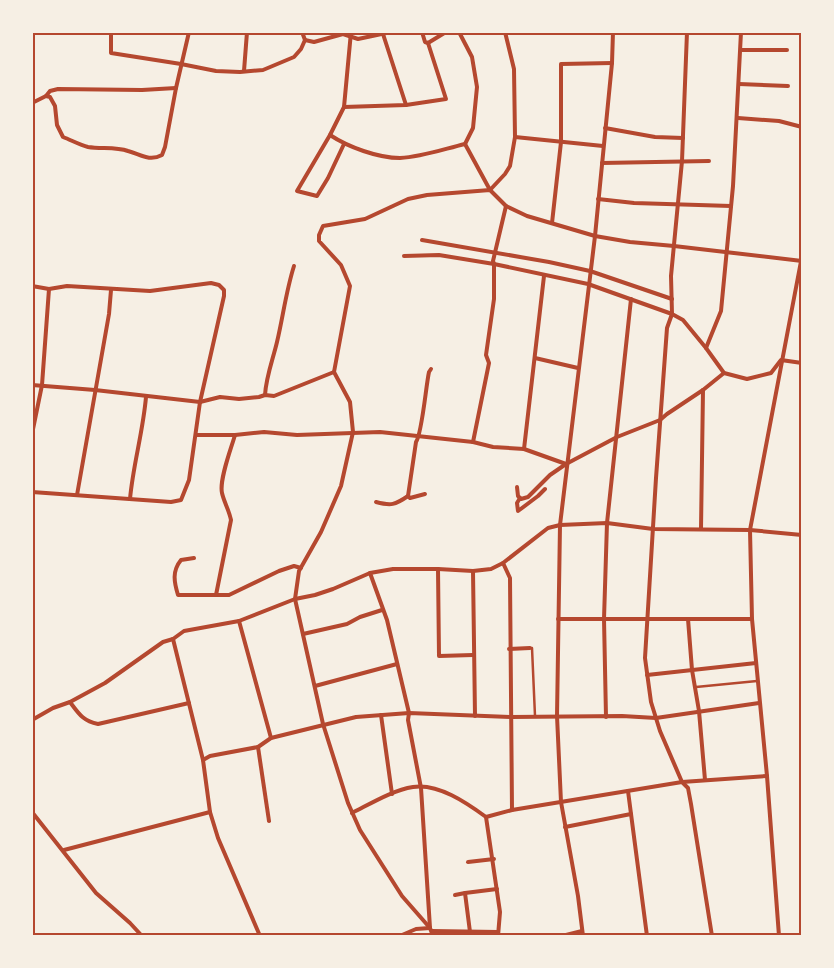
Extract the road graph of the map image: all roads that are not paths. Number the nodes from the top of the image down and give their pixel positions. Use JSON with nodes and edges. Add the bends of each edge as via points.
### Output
{"nodes":[{"id":1,"x":111,"y":32,"type":"edge"},
{"id":2,"x":189,"y":32,"type":"edge"},
{"id":3,"x":247,"y":32,"type":"edge"},
{"id":4,"x":302,"y":32,"type":"edge"},
{"id":5,"x":392,"y":32,"type":"edge"},
{"id":6,"x":422,"y":32,"type":"edge"},
{"id":7,"x":446,"y":32,"type":"edge"},
{"id":8,"x":459,"y":32,"type":"edge"},
{"id":9,"x":505,"y":32,"type":"edge"},
{"id":10,"x":613,"y":32,"type":"edge"},
{"id":11,"x":687,"y":32,"type":"edge"},
{"id":12,"x":741,"y":32,"type":"edge"},
{"id":13,"x":351,"y":34,"type":"edge"},
{"id":14,"x":383,"y":34,"type":"edge"},
{"id":15,"x":305,"y":40,"type":"junction"},
{"id":16,"x":428,"y":43,"type":"junction"},
{"id":17,"x":741,"y":50,"type":"junction"},
{"id":18,"x":787,"y":50,"type":"dead end"},
{"id":19,"x":612,"y":63,"type":"junction"},
{"id":20,"x":181,"y":64,"type":"junction"},
{"id":21,"x":244,"y":71,"type":"junction"},
{"id":22,"x":739,"y":84,"type":"junction"},
{"id":23,"x":788,"y":86,"type":"dead end"},
{"id":24,"x":176,"y":88,"type":"junction"},
{"id":25,"x":46,"y":96,"type":"junction"},
{"id":26,"x":32,"y":103,"type":"edge"},
{"id":27,"x":406,"y":105,"type":"junction"},
{"id":28,"x":344,"y":107,"type":"junction"},
{"id":29,"x":738,"y":118,"type":"junction"},
{"id":30,"x":802,"y":126,"type":"edge"},
{"id":31,"x":605,"y":128,"type":"junction"},
{"id":32,"x":330,"y":135,"type":"junction"},
{"id":33,"x":515,"y":137,"type":"junction"},
{"id":34,"x":683,"y":138,"type":"junction"},
{"id":35,"x":561,"y":142,"type":"junction"},
{"id":36,"x":344,"y":144,"type":"junction"},
{"id":37,"x":465,"y":144,"type":"junction"},
{"id":38,"x":603,"y":146,"type":"junction"},
{"id":39,"x":682,"y":161,"type":"junction"},
{"id":40,"x":709,"y":161,"type":"dead end"},
{"id":41,"x":602,"y":163,"type":"junction"},
{"id":42,"x":490,"y":190,"type":"junction"},
{"id":43,"x":598,"y":199,"type":"junction"},
{"id":44,"x":678,"y":204,"type":"junction"},
{"id":45,"x":506,"y":206,"type":"junction"},
{"id":46,"x":732,"y":206,"type":"junction"},
{"id":47,"x":552,"y":223,"type":"junction"},
{"id":48,"x":594,"y":236,"type":"junction"},
{"id":49,"x":422,"y":240,"type":"dead end"},
{"id":50,"x":674,"y":246,"type":"junction"},
{"id":51,"x":727,"y":252,"type":"junction"},
{"id":52,"x":496,"y":253,"type":"junction"},
{"id":53,"x":404,"y":256,"type":"dead end"},
{"id":54,"x":802,"y":256,"type":"edge"},
{"id":55,"x":801,"y":261,"type":"edge"},
{"id":56,"x":494,"y":264,"type":"junction"},
{"id":57,"x":294,"y":266,"type":"dead end"},
{"id":58,"x":590,"y":271,"type":"junction"},
{"id":59,"x":544,"y":276,"type":"junction"},
{"id":60,"x":588,"y":284,"type":"junction"},
{"id":61,"x":32,"y":286,"type":"edge"},
{"id":62,"x":49,"y":289,"type":"junction"},
{"id":63,"x":111,"y":290,"type":"junction"},
{"id":64,"x":631,"y":299,"type":"junction"},
{"id":65,"x":672,"y":299,"type":"junction"},
{"id":66,"x":672,"y":314,"type":"junction"},
{"id":67,"x":706,"y":348,"type":"junction"},
{"id":68,"x":535,"y":358,"type":"junction"},
{"id":69,"x":781,"y":360,"type":"junction"},
{"id":70,"x":802,"y":363,"type":"edge"},
{"id":71,"x":578,"y":368,"type":"junction"},
{"id":72,"x":431,"y":369,"type":"dead end"},
{"id":73,"x":334,"y":372,"type":"junction"},
{"id":74,"x":724,"y":373,"type":"junction"},
{"id":75,"x":32,"y":385,"type":"edge"},
{"id":76,"x":42,"y":385,"type":"junction"},
{"id":77,"x":95,"y":390,"type":"junction"},
{"id":78,"x":703,"y":390,"type":"junction"},
{"id":79,"x":265,"y":395,"type":"junction"},
{"id":80,"x":146,"y":397,"type":"junction"},
{"id":81,"x":200,"y":402,"type":"junction"},
{"id":82,"x":660,"y":420,"type":"junction"},
{"id":83,"x":353,"y":432,"type":"junction"},
{"id":84,"x":32,"y":434,"type":"edge"},
{"id":85,"x":196,"y":435,"type":"junction"},
{"id":86,"x":235,"y":435,"type":"junction"},
{"id":87,"x":420,"y":437,"type":"junction"},
{"id":88,"x":617,"y":437,"type":"junction"},
{"id":89,"x":473,"y":442,"type":"junction"},
{"id":90,"x":524,"y":449,"type":"junction"},
{"id":91,"x":566,"y":464,"type":"junction"},
{"id":92,"x":517,"y":487,"type":"dead end"},
{"id":93,"x":545,"y":489,"type":"dead end"},
{"id":94,"x":32,"y":492,"type":"edge"},
{"id":95,"x":425,"y":494,"type":"dead end"},
{"id":96,"x":77,"y":495,"type":"junction"},
{"id":97,"x":408,"y":496,"type":"junction"},
{"id":98,"x":520,"y":498,"type":"junction"},
{"id":99,"x":130,"y":499,"type":"junction"},
{"id":100,"x":376,"y":502,"type":"dead end"},
{"id":101,"x":606,"y":522,"type":"junction"},
{"id":102,"x":560,"y":525,"type":"junction"},
{"id":103,"x":653,"y":528,"type":"junction"},
{"id":104,"x":701,"y":529,"type":"junction"},
{"id":105,"x":750,"y":530,"type":"junction"},
{"id":106,"x":802,"y":535,"type":"edge"},
{"id":107,"x":194,"y":558,"type":"dead end"},
{"id":108,"x":503,"y":563,"type":"junction"},
{"id":109,"x":301,"y":568,"type":"junction"},
{"id":110,"x":438,"y":569,"type":"junction"},
{"id":111,"x":473,"y":571,"type":"junction"},
{"id":112,"x":370,"y":574,"type":"junction"},
{"id":113,"x":216,"y":596,"type":"junction"},
{"id":114,"x":295,"y":599,"type":"junction"},
{"id":115,"x":382,"y":610,"type":"junction"},
{"id":116,"x":647,"y":618,"type":"junction"},
{"id":117,"x":752,"y":618,"type":"junction"},
{"id":118,"x":558,"y":619,"type":"junction"},
{"id":119,"x":604,"y":619,"type":"junction"},
{"id":120,"x":688,"y":619,"type":"junction"},
{"id":121,"x":239,"y":621,"type":"junction"},
{"id":122,"x":303,"y":634,"type":"junction"},
{"id":123,"x":173,"y":639,"type":"junction"},
{"id":124,"x":531,"y":648,"type":"joint"},
{"id":125,"x":509,"y":649,"type":"junction"},
{"id":126,"x":473,"y":655,"type":"junction"},
{"id":127,"x":756,"y":663,"type":"junction"},
{"id":128,"x":397,"y":664,"type":"junction"},
{"id":129,"x":692,"y":670,"type":"junction"},
{"id":130,"x":647,"y":675,"type":"junction"},
{"id":131,"x":757,"y":681,"type":"junction"},
{"id":132,"x":315,"y":686,"type":"junction"},
{"id":133,"x":696,"y":688,"type":"junction"},
{"id":134,"x":70,"y":702,"type":"junction"},
{"id":135,"x":189,"y":703,"type":"junction"},
{"id":136,"x":760,"y":703,"type":"junction"},
{"id":137,"x":699,"y":711,"type":"junction"},
{"id":138,"x":409,"y":713,"type":"junction"},
{"id":139,"x":381,"y":715,"type":"junction"},
{"id":140,"x":475,"y":716,"type":"junction"},
{"id":141,"x":535,"y":716,"type":"junction"},
{"id":142,"x":557,"y":716,"type":"junction"},
{"id":143,"x":606,"y":717,"type":"junction"},
{"id":144,"x":511,"y":718,"type":"junction"},
{"id":145,"x":656,"y":718,"type":"junction"},
{"id":146,"x":32,"y":720,"type":"edge"},
{"id":147,"x":324,"y":724,"type":"junction"},
{"id":148,"x":271,"y":738,"type":"junction"},
{"id":149,"x":258,"y":747,"type":"junction"},
{"id":150,"x":202,"y":760,"type":"junction"},
{"id":151,"x":767,"y":776,"type":"junction"},
{"id":152,"x":705,"y":780,"type":"junction"},
{"id":153,"x":682,"y":782,"type":"junction"},
{"id":154,"x":421,"y":788,"type":"junction"},
{"id":155,"x":628,"y":791,"type":"junction"},
{"id":156,"x":392,"y":794,"type":"junction"},
{"id":157,"x":560,"y":802,"type":"junction"},
{"id":158,"x":512,"y":810,"type":"junction"},
{"id":159,"x":32,"y":812,"type":"edge"},
{"id":160,"x":210,"y":812,"type":"junction"},
{"id":161,"x":352,"y":813,"type":"junction"},
{"id":162,"x":631,"y":814,"type":"junction"},
{"id":163,"x":486,"y":817,"type":"junction"},
{"id":164,"x":269,"y":821,"type":"dead end"},
{"id":165,"x":565,"y":828,"type":"junction"},
{"id":166,"x":64,"y":850,"type":"junction"},
{"id":167,"x":494,"y":859,"type":"junction"},
{"id":168,"x":468,"y":862,"type":"dead end"},
{"id":169,"x":497,"y":889,"type":"junction"},
{"id":170,"x":466,"y":893,"type":"junction"},
{"id":171,"x":456,"y":895,"type":"dead end"},
{"id":172,"x":432,"y":931,"type":"edge"},
{"id":173,"x":470,"y":932,"type":"junction"},
{"id":174,"x":582,"y":933,"type":"edge"},
{"id":175,"x":498,"y":934,"type":"edge"},
{"id":176,"x":142,"y":936,"type":"edge"},
{"id":177,"x":260,"y":936,"type":"edge"},
{"id":178,"x":402,"y":936,"type":"edge"},
{"id":179,"x":562,"y":936,"type":"edge"},
{"id":180,"x":646,"y":936,"type":"edge"},
{"id":181,"x":712,"y":936,"type":"edge"},
{"id":182,"x":779,"y":936,"type":"edge"}],
"edges":[{"from":1,"to":20,"type":"street","via":[[111,53]]},
{"from":2,"to":20,"type":"street"},
{"from":3,"to":21,"type":"street"},
{"from":4,"to":15,"type":"street"},
{"from":5,"to":14,"type":"street"},
{"from":6,"to":16,"type":"street"},
{"from":7,"to":16,"type":"street"},
{"from":8,"to":37,"type":"street","via":[[472,58],[477,87],[474,128]]},
{"from":9,"to":33,"type":"street","via":[[514,69]]},
{"from":10,"to":19,"type":"street"},
{"from":11,"to":34,"type":"street"},
{"from":12,"to":17,"type":"street"},
{"from":13,"to":14,"type":"street","via":[[358,39]]},
{"from":13,"to":15,"type":"street","via":[[314,42]]},
{"from":13,"to":28,"type":"street"},
{"from":14,"to":27,"type":"street"},
{"from":15,"to":21,"type":"street","via":[[294,57],[263,70]]},
{"from":16,"to":27,"type":"street","via":[[446,99]]},
{"from":17,"to":18,"type":"street"},
{"from":17,"to":22,"type":"street"},
{"from":19,"to":31,"type":"street"},
{"from":19,"to":35,"type":"street","via":[[561,64]]},
{"from":20,"to":21,"type":"street","via":[[216,71]]},
{"from":20,"to":24,"type":"street"},
{"from":22,"to":23,"type":"street"},
{"from":22,"to":29,"type":"street"},
{"from":24,"to":25,"type":"street","via":[[58,89]]},
{"from":24,"to":25,"type":"street","via":[[165,146],[162,156],[156,158],[142,157],[127,150],[88,147],[62,137],[55,106]]},
{"from":25,"to":26,"type":"street"},
{"from":27,"to":28,"type":"street"},
{"from":28,"to":32,"type":"street"},
{"from":29,"to":30,"type":"street"},
{"from":29,"to":46,"type":"street"},
{"from":31,"to":34,"type":"street","via":[[655,137]]},
{"from":31,"to":38,"type":"street"},
{"from":32,"to":36,"type":"street"},
{"from":32,"to":36,"type":"street","via":[[297,191],[317,196]]},
{"from":33,"to":35,"type":"street"},
{"from":33,"to":42,"type":"street","via":[[510,166]]},
{"from":34,"to":39,"type":"street"},
{"from":35,"to":38,"type":"street"},
{"from":35,"to":47,"type":"street"},
{"from":36,"to":37,"type":"street","via":[[399,158]]},
{"from":37,"to":42,"type":"street"},
{"from":38,"to":41,"type":"street"},
{"from":39,"to":40,"type":"street"},
{"from":39,"to":41,"type":"street"},
{"from":39,"to":44,"type":"street"},
{"from":41,"to":43,"type":"street"},
{"from":42,"to":45,"type":"street"},
{"from":42,"to":73,"type":"street","via":[[428,194],[408,199],[365,219],[323,226],[318,235],[319,241],[341,265],[350,286]]},
{"from":43,"to":44,"type":"street"},
{"from":43,"to":48,"type":"street"},
{"from":44,"to":46,"type":"street"},
{"from":44,"to":50,"type":"street"},
{"from":45,"to":47,"type":"street"},
{"from":45,"to":52,"type":"street"},
{"from":46,"to":51,"type":"street"},
{"from":47,"to":48,"type":"street"},
{"from":48,"to":50,"type":"street"},
{"from":48,"to":58,"type":"street"},
{"from":49,"to":52,"type":"street"},
{"from":50,"to":51,"type":"street"},
{"from":50,"to":65,"type":"street"},
{"from":51,"to":55,"type":"street"},
{"from":51,"to":67,"type":"street","via":[[721,312]]},
{"from":52,"to":56,"type":"street"},
{"from":52,"to":58,"type":"street"},
{"from":53,"to":56,"type":"street","via":[[439,256]]},
{"from":54,"to":55,"type":"street"},
{"from":55,"to":69,"type":"street"},
{"from":56,"to":59,"type":"street"},
{"from":56,"to":89,"type":"street","via":[[494,299],[486,355],[489,363]]},
{"from":57,"to":79,"type":"street"},
{"from":58,"to":60,"type":"street"},
{"from":58,"to":65,"type":"street"},
{"from":59,"to":60,"type":"street"},
{"from":59,"to":68,"type":"street"},
{"from":60,"to":64,"type":"street"},
{"from":60,"to":71,"type":"street"},
{"from":61,"to":62,"type":"street"},
{"from":62,"to":63,"type":"street","via":[[67,286]]},
{"from":62,"to":76,"type":"street"},
{"from":63,"to":77,"type":"street"},
{"from":63,"to":81,"type":"street","via":[[150,291],[211,284],[224,290],[222,312]]},
{"from":64,"to":66,"type":"street"},
{"from":64,"to":88,"type":"street"},
{"from":65,"to":66,"type":"street"},
{"from":66,"to":67,"type":"street","via":[[683,320]]},
{"from":66,"to":82,"type":"street"},
{"from":67,"to":74,"type":"street"},
{"from":68,"to":71,"type":"street"},
{"from":68,"to":90,"type":"street"},
{"from":69,"to":70,"type":"street"},
{"from":69,"to":74,"type":"street","via":[[771,373],[747,379]]},
{"from":69,"to":105,"type":"street"},
{"from":71,"to":91,"type":"street"},
{"from":72,"to":87,"type":"street"},
{"from":73,"to":79,"type":"street","via":[[274,396]]},
{"from":73,"to":83,"type":"street","via":[[350,402]]},
{"from":74,"to":78,"type":"street"},
{"from":75,"to":76,"type":"street"},
{"from":76,"to":77,"type":"street"},
{"from":76,"to":84,"type":"street"},
{"from":77,"to":80,"type":"street"},
{"from":77,"to":96,"type":"street"},
{"from":78,"to":82,"type":"street"},
{"from":78,"to":104,"type":"street"},
{"from":79,"to":81,"type":"street","via":[[239,399],[220,397]]},
{"from":80,"to":81,"type":"street"},
{"from":80,"to":99,"type":"street"},
{"from":81,"to":85,"type":"street"},
{"from":82,"to":88,"type":"street"},
{"from":82,"to":103,"type":"street"},
{"from":83,"to":86,"type":"street"},
{"from":83,"to":87,"type":"street"},
{"from":83,"to":109,"type":"street","via":[[341,486],[322,532]]},
{"from":85,"to":86,"type":"street"},
{"from":85,"to":99,"type":"street","via":[[189,480],[181,500]]},
{"from":86,"to":113,"type":"street","via":[[222,485],[231,520]]},
{"from":87,"to":89,"type":"street"},
{"from":87,"to":97,"type":"street","via":[[416,442]]},
{"from":88,"to":91,"type":"street"},
{"from":88,"to":101,"type":"street"},
{"from":89,"to":90,"type":"street"},
{"from":90,"to":91,"type":"street"},
{"from":91,"to":98,"type":"street","via":[[528,497]]},
{"from":91,"to":102,"type":"street"},
{"from":92,"to":98,"type":"street"},
{"from":93,"to":98,"type":"street","via":[[518,511],[516,503]]},
{"from":94,"to":96,"type":"street"},
{"from":95,"to":97,"type":"street"},
{"from":96,"to":99,"type":"street"},
{"from":97,"to":100,"type":"street","via":[[388,506]]},
{"from":101,"to":102,"type":"street"},
{"from":101,"to":103,"type":"street"},
{"from":101,"to":119,"type":"street"},
{"from":102,"to":108,"type":"street","via":[[548,528]]},
{"from":102,"to":118,"type":"street"},
{"from":103,"to":104,"type":"street"},
{"from":103,"to":116,"type":"street"},
{"from":104,"to":105,"type":"street"},
{"from":105,"to":106,"type":"street"},
{"from":105,"to":117,"type":"street"},
{"from":107,"to":113,"type":"street","via":[[181,560],[176,565],[174,574],[178,595]]},
{"from":108,"to":111,"type":"street"},
{"from":108,"to":125,"type":"street","via":[[510,578]]},
{"from":109,"to":113,"type":"street","via":[[294,566],[229,595]]},
{"from":109,"to":114,"type":"street"},
{"from":110,"to":111,"type":"street"},
{"from":110,"to":112,"type":"street","via":[[393,569]]},
{"from":110,"to":126,"type":"street","via":[[438,656]]},
{"from":111,"to":126,"type":"street"},
{"from":112,"to":114,"type":"street","via":[[324,592]]},
{"from":112,"to":115,"type":"street"},
{"from":114,"to":121,"type":"street"},
{"from":114,"to":122,"type":"street"},
{"from":115,"to":122,"type":"street","via":[[347,624]]},
{"from":115,"to":128,"type":"street"},
{"from":116,"to":119,"type":"street"},
{"from":116,"to":120,"type":"street"},
{"from":116,"to":130,"type":"street"},
{"from":117,"to":120,"type":"street"},
{"from":117,"to":127,"type":"street"},
{"from":118,"to":119,"type":"street"},
{"from":118,"to":142,"type":"street"},
{"from":119,"to":143,"type":"street"},
{"from":120,"to":129,"type":"street"},
{"from":121,"to":123,"type":"street","via":[[184,631]]},
{"from":121,"to":148,"type":"street"},
{"from":122,"to":132,"type":"street"},
{"from":123,"to":134,"type":"street","via":[[163,642]]},
{"from":123,"to":135,"type":"street"},
{"from":124,"to":125,"type":"street"},
{"from":124,"to":141,"type":"street"},
{"from":125,"to":144,"type":"street"},
{"from":126,"to":140,"type":"street"},
{"from":127,"to":129,"type":"street"},
{"from":127,"to":131,"type":"street"},
{"from":128,"to":132,"type":"street"},
{"from":128,"to":138,"type":"street"},
{"from":129,"to":130,"type":"street"},
{"from":129,"to":133,"type":"street"},
{"from":130,"to":145,"type":"street"},
{"from":131,"to":133,"type":"street"},
{"from":131,"to":136,"type":"street"},
{"from":132,"to":147,"type":"street"},
{"from":133,"to":137,"type":"street"},
{"from":134,"to":135,"type":"street","via":[[86,721],[98,724]]},
{"from":134,"to":146,"type":"street"},
{"from":135,"to":150,"type":"street"},
{"from":136,"to":137,"type":"street"},
{"from":136,"to":151,"type":"street"},
{"from":137,"to":145,"type":"street"},
{"from":137,"to":152,"type":"street"},
{"from":138,"to":139,"type":"street"},
{"from":138,"to":140,"type":"street"},
{"from":138,"to":154,"type":"street"},
{"from":139,"to":147,"type":"street"},
{"from":139,"to":156,"type":"street"},
{"from":140,"to":144,"type":"street"},
{"from":141,"to":142,"type":"street"},
{"from":141,"to":144,"type":"street"},
{"from":142,"to":143,"type":"street"},
{"from":142,"to":157,"type":"street"},
{"from":143,"to":145,"type":"street"},
{"from":144,"to":158,"type":"street"},
{"from":145,"to":153,"type":"street"},
{"from":147,"to":148,"type":"street"},
{"from":147,"to":161,"type":"street"},
{"from":148,"to":149,"type":"street"},
{"from":149,"to":150,"type":"street"},
{"from":149,"to":164,"type":"street"},
{"from":150,"to":160,"type":"street"},
{"from":151,"to":152,"type":"street"},
{"from":151,"to":182,"type":"street"},
{"from":152,"to":153,"type":"street"},
{"from":153,"to":155,"type":"street"},
{"from":153,"to":181,"type":"street","via":[[688,788]]},
{"from":154,"to":156,"type":"street","via":[[413,787]]},
{"from":154,"to":163,"type":"street","via":[[439,790],[465,802]]},
{"from":154,"to":172,"type":"street"},
{"from":155,"to":157,"type":"street"},
{"from":155,"to":162,"type":"street"},
{"from":156,"to":161,"type":"street"},
{"from":157,"to":158,"type":"street"},
{"from":157,"to":165,"type":"street"},
{"from":158,"to":163,"type":"street"},
{"from":159,"to":166,"type":"street"},
{"from":160,"to":166,"type":"street"},
{"from":160,"to":177,"type":"street"},
{"from":161,"to":172,"type":"street","via":[[402,896]]},
{"from":162,"to":165,"type":"street"},
{"from":162,"to":180,"type":"street"},
{"from":163,"to":167,"type":"street"},
{"from":165,"to":174,"type":"street"},
{"from":166,"to":176,"type":"street","via":[[96,893]]},
{"from":167,"to":168,"type":"street"},
{"from":167,"to":169,"type":"street"},
{"from":169,"to":170,"type":"street"},
{"from":169,"to":175,"type":"street"},
{"from":170,"to":171,"type":"street"},
{"from":170,"to":173,"type":"street"},
{"from":172,"to":173,"type":"street"},
{"from":172,"to":178,"type":"street","via":[[416,929]]},
{"from":173,"to":175,"type":"street"},
{"from":174,"to":179,"type":"street"}]}
